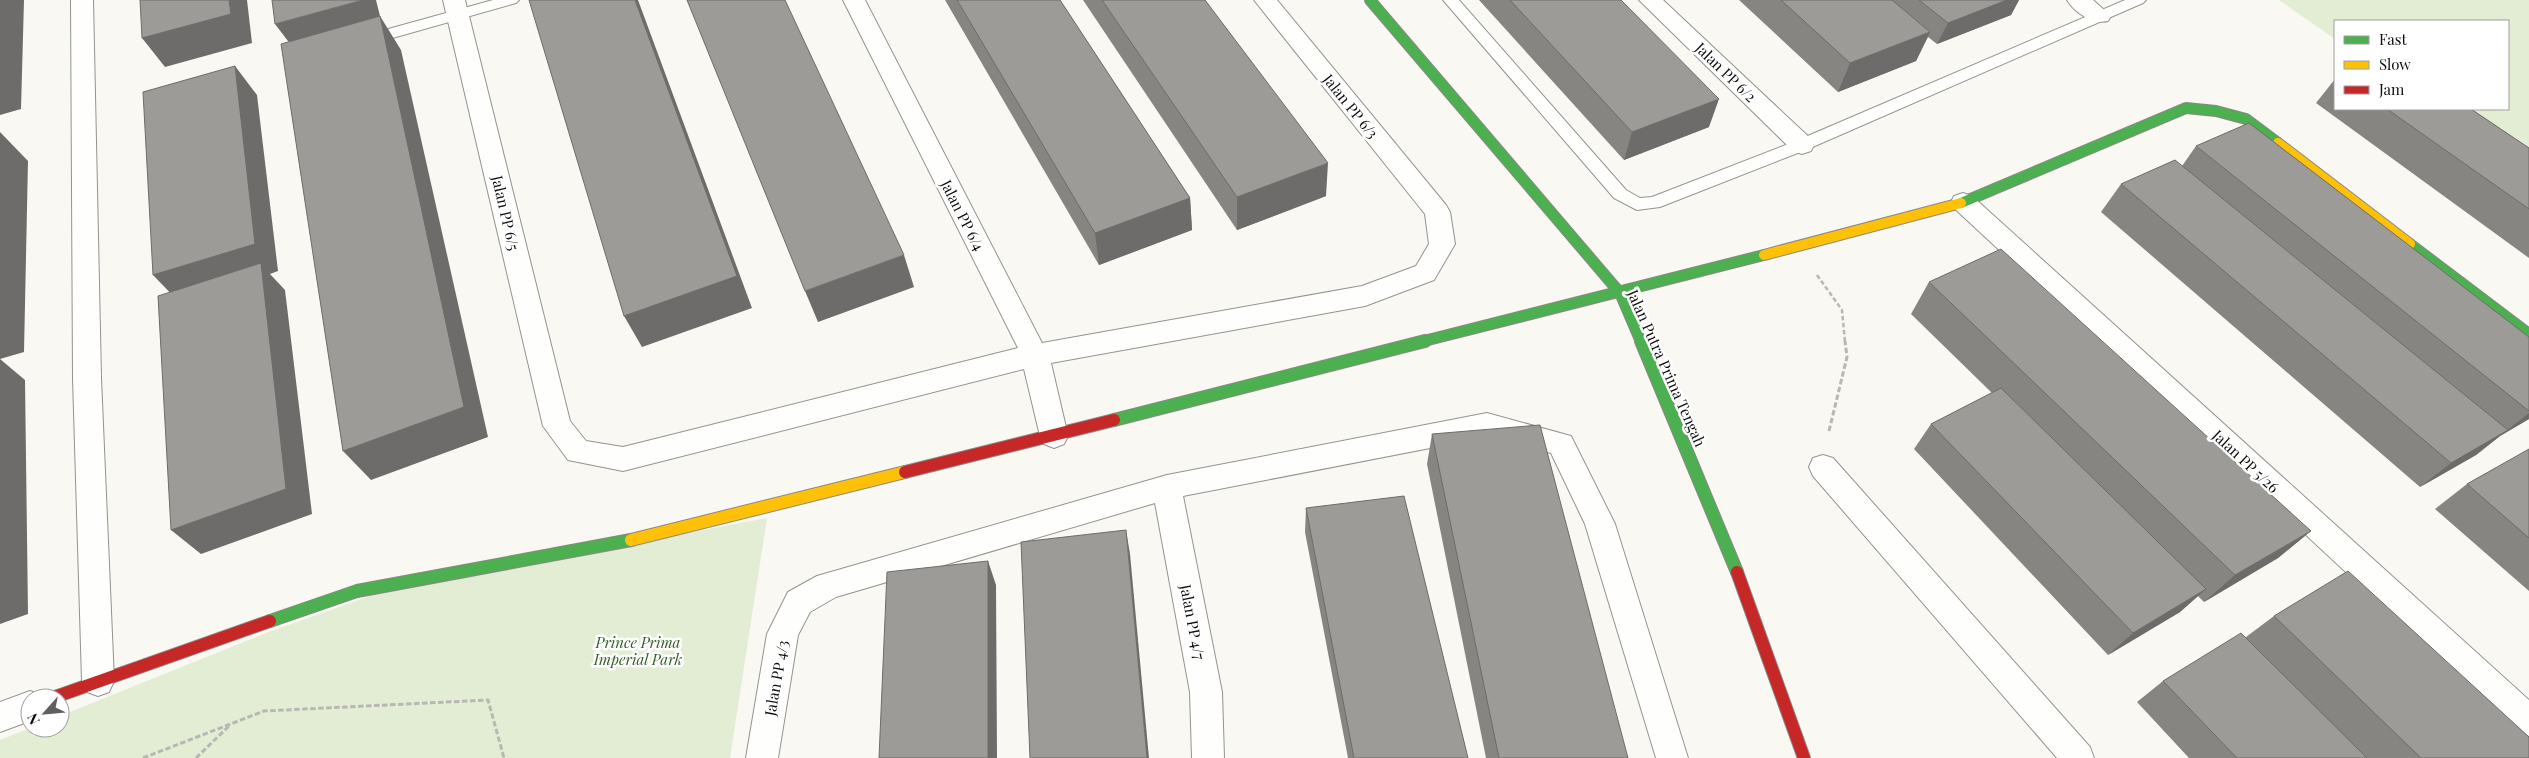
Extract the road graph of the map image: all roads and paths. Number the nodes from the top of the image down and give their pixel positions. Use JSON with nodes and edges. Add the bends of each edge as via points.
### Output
{"nodes":[{"id":1,"x":82,"y":0,"type":"edge"},
{"id":2,"x":511,"y":0,"type":"edge"},
{"id":3,"x":854,"y":0,"type":"edge"},
{"id":4,"x":1264,"y":0,"type":"edge"},
{"id":5,"x":1370,"y":0,"type":"edge"},
{"id":6,"x":1451,"y":0,"type":"edge"},
{"id":7,"x":1650,"y":0,"type":"edge"},
{"id":8,"x":2078,"y":0,"type":"edge"},
{"id":9,"x":2138,"y":0,"type":"edge"},
{"id":10,"x":456,"y":7,"type":"edge"},
{"id":11,"x":2100,"y":16,"type":"junction"},
{"id":12,"x":355,"y":44,"type":"edge"},
{"id":13,"x":1802,"y":145,"type":"junction"},
{"id":14,"x":1963,"y":202,"type":"junction"},
{"id":15,"x":1796,"y":246,"type":"junction"},
{"id":16,"x":1620,"y":293,"type":"junction"},
{"id":17,"x":2529,"y":334,"type":"edge"},
{"id":18,"x":1036,"y":355,"type":"junction"},
{"id":19,"x":1054,"y":436,"type":"junction"},
{"id":20,"x":1823,"y":467,"type":"joint"},
{"id":21,"x":1167,"y":488,"type":"junction"},
{"id":22,"x":98,"y":681,"type":"junction"},
{"id":23,"x":70,"y":691,"type":"edge"},
{"id":24,"x":20,"y":710,"type":"edge"},
{"id":25,"x":0,"y":717,"type":"edge"},
{"id":26,"x":2529,"y":721,"type":"edge"},
{"id":27,"x":232,"y":723,"type":"junction"},
{"id":28,"x":144,"y":758,"type":"edge"},
{"id":29,"x":196,"y":758,"type":"edge"},
{"id":30,"x":504,"y":758,"type":"edge"},
{"id":31,"x":762,"y":758,"type":"edge"},
{"id":32,"x":1208,"y":758,"type":"edge"},
{"id":33,"x":1672,"y":758,"type":"edge"},
{"id":34,"x":1804,"y":758,"type":"edge"},
{"id":35,"x":2078,"y":758,"type":"edge"}],
"edges":[{"from":1,"to":22,"type":"street","via":[[87,378]]},
{"from":2,"to":10,"type":"lane"},
{"from":3,"to":18,"type":"street","name":"Jalan PP 6/4"},
{"from":4,"to":18,"type":"street","name":"Jalan PP 6/3","via":[[1437,212],[1442,244],[1425,273],[1365,296]]},
{"from":5,"to":16,"type":"street","name":"Jalan Putra Prima Tengah"},
{"from":6,"to":13,"type":"lane","via":[[1620,194],[1637,204],[1654,203]]},
{"from":7,"to":13,"type":"street","name":"Jalan PP 6/2"},
{"from":8,"to":11,"type":"street"},
{"from":9,"to":11,"type":"lane"},
{"from":10,"to":12,"type":"lane"},
{"from":10,"to":18,"type":"street","name":"Jalan PP 6/5","via":[[557,426],[578,452],[623,459]]},
{"from":11,"to":13,"type":"lane"},
{"from":14,"to":15,"type":"street"},
{"from":14,"to":17,"type":"street","via":[[2186,108],[2216,111],[2246,119]]},
{"from":14,"to":26,"type":"street","name":"Jalan PP 5/26"},
{"from":15,"to":16,"type":"street"},
{"from":15,"to":20,"type":"path","via":[[1842,310],[1847,357],[1829,427]]},
{"from":16,"to":19,"type":"street"},
{"from":16,"to":34,"type":"street","name":"Jalan Putra Prima Tengah","via":[[1723,534]]},
{"from":18,"to":19,"type":"street","name":"Jalan PP 6/4"},
{"from":19,"to":22,"type":"street","via":[[656,534],[357,590]]},
{"from":20,"to":35,"type":"street"},
{"from":21,"to":31,"type":"street","name":"Jalan PP 4/3","via":[[828,586],[800,602],[783,634]]},
{"from":21,"to":32,"type":"street","name":"Jalan PP 4/7","via":[[1206,692]]},
{"from":21,"to":33,"type":"street","via":[[1487,425],[1561,444],[1600,524]]},
{"from":22,"to":23,"type":"street"},
{"from":24,"to":25,"type":"street"},
{"from":27,"to":28,"type":"path"},
{"from":27,"to":29,"type":"path"},
{"from":27,"to":30,"type":"path","via":[[264,710],[488,700]]}]}
